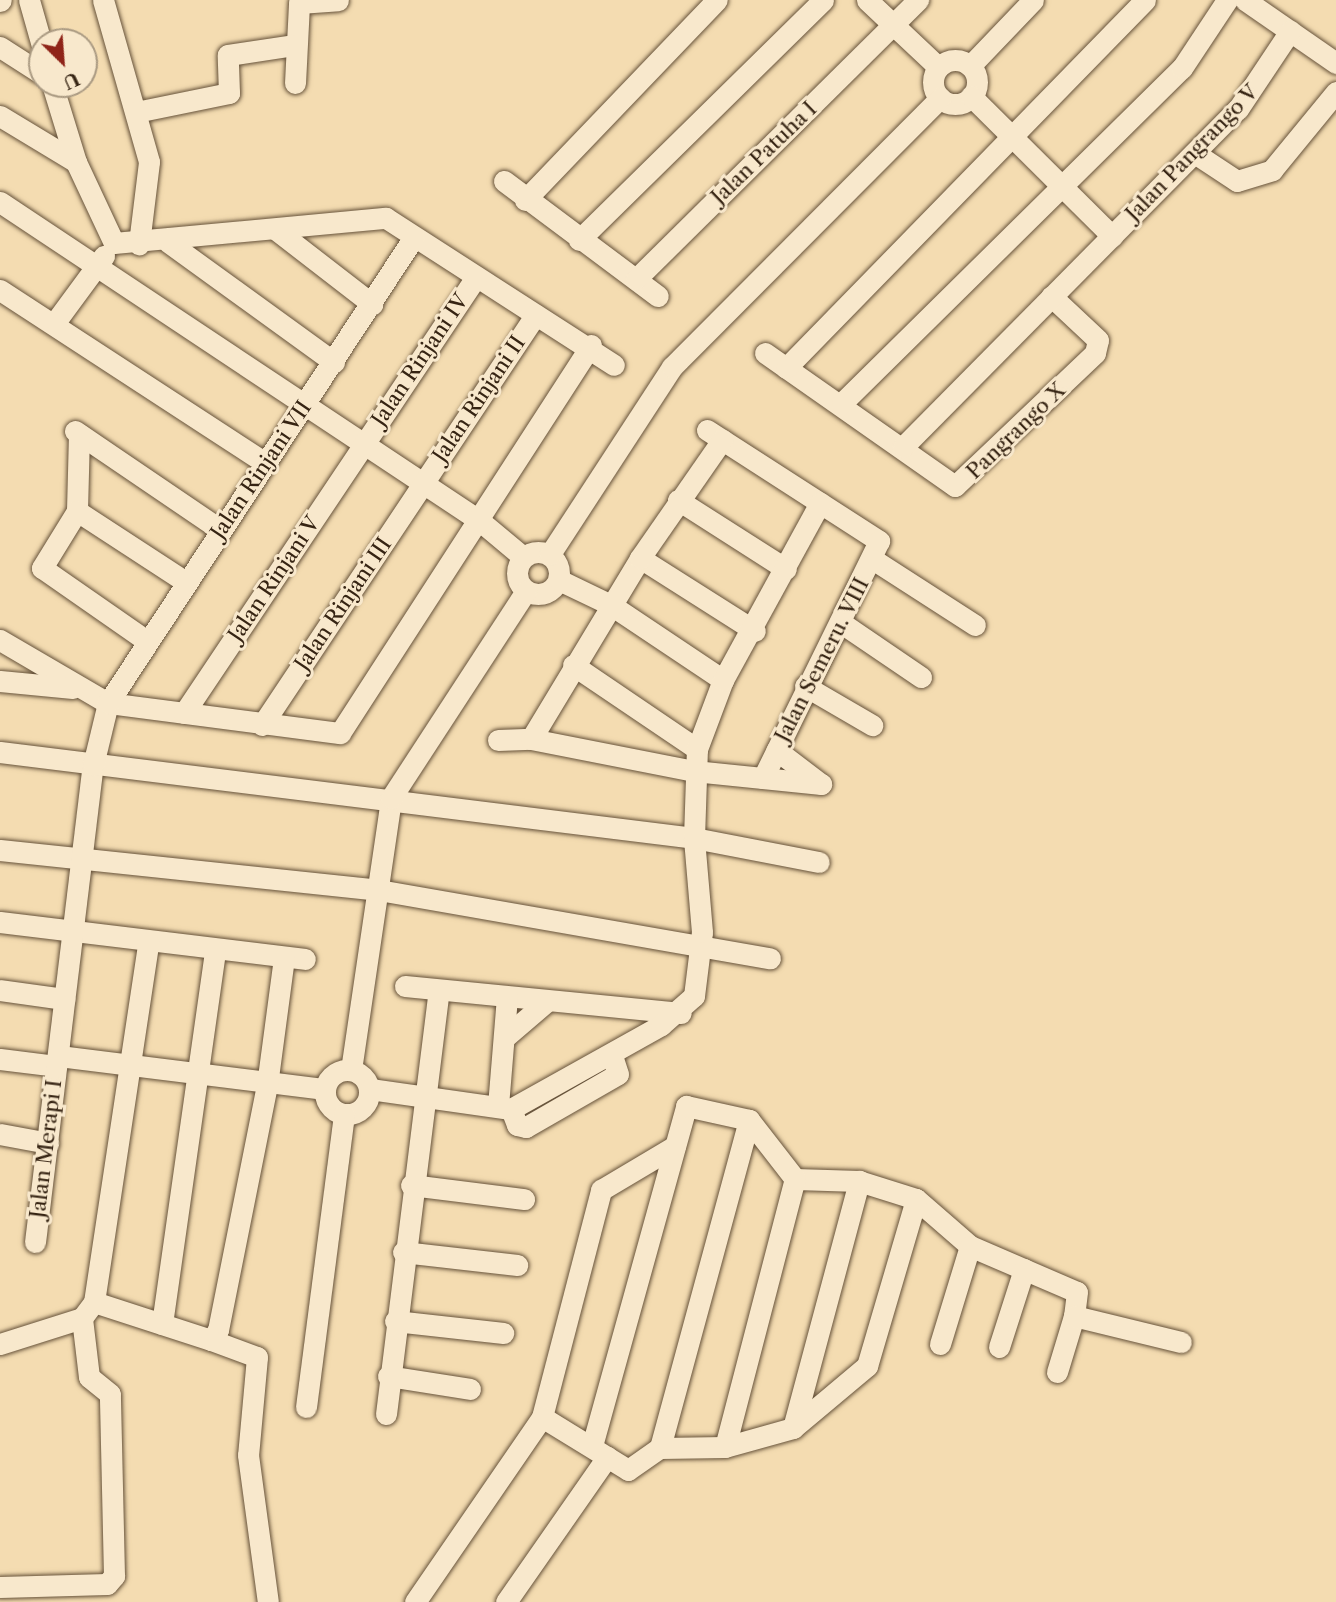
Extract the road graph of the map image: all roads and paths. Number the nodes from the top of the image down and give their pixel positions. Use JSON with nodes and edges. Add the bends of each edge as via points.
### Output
{"nodes":[{"id":1,"x":29,"y":0,"type":"edge"},
{"id":2,"x":103,"y":0,"type":"edge"},
{"id":3,"x":338,"y":0,"type":"edge"},
{"id":4,"x":717,"y":0,"type":"edge"},
{"id":5,"x":823,"y":0,"type":"edge"},
{"id":6,"x":867,"y":0,"type":"edge"},
{"id":7,"x":918,"y":0,"type":"edge"},
{"id":8,"x":1033,"y":0,"type":"edge"},
{"id":9,"x":1146,"y":0,"type":"edge"},
{"id":10,"x":1227,"y":0,"type":"edge"},
{"id":11,"x":1245,"y":0,"type":"edge"},
{"id":12,"x":892,"y":27,"type":"junction"},
{"id":13,"x":37,"y":28,"type":"edge"},
{"id":14,"x":1290,"y":31,"type":"junction"},
{"id":15,"x":293,"y":45,"type":"junction"},
{"id":16,"x":0,"y":47,"type":"edge"},
{"id":17,"x":1336,"y":63,"type":"edge"},
{"id":18,"x":28,"y":65,"type":"edge"},
{"id":19,"x":970,"y":66,"type":"junction"},
{"id":20,"x":938,"y":67,"type":"junction"},
{"id":21,"x":295,"y":83,"type":"dead end"},
{"id":22,"x":1336,"y":92,"type":"edge"},
{"id":23,"x":971,"y":96,"type":"junction"},
{"id":24,"x":56,"y":98,"type":"edge"},
{"id":25,"x":940,"y":98,"type":"junction"},
{"id":26,"x":136,"y":112,"type":"junction"},
{"id":27,"x":0,"y":116,"type":"edge"},
{"id":28,"x":1016,"y":137,"type":"junction"},
{"id":29,"x":1196,"y":154,"type":"junction"},
{"id":30,"x":76,"y":162,"type":"junction"},
{"id":31,"x":504,"y":181,"type":"dead end"},
{"id":32,"x":1063,"y":185,"type":"junction"},
{"id":33,"x":525,"y":200,"type":"junction"},
{"id":34,"x":0,"y":202,"type":"edge"},
{"id":35,"x":275,"y":229,"type":"junction"},
{"id":36,"x":1112,"y":236,"type":"junction"},
{"id":37,"x":414,"y":237,"type":"junction"},
{"id":38,"x":579,"y":240,"type":"junction"},
{"id":39,"x":168,"y":242,"type":"junction"},
{"id":40,"x":114,"y":243,"type":"junction"},
{"id":41,"x":139,"y":244,"type":"junction"},
{"id":42,"x":97,"y":265,"type":"junction"},
{"id":43,"x":476,"y":277,"type":"junction"},
{"id":44,"x":636,"y":279,"type":"junction"},
{"id":45,"x":0,"y":290,"type":"edge"},
{"id":46,"x":658,"y":296,"type":"dead end"},
{"id":47,"x":1051,"y":296,"type":"junction"},
{"id":48,"x":373,"y":304,"type":"junction"},
{"id":49,"x":535,"y":314,"type":"junction"},
{"id":50,"x":56,"y":321,"type":"junction"},
{"id":51,"x":591,"y":345,"type":"junction"},
{"id":52,"x":765,"y":354,"type":"dead end"},
{"id":53,"x":334,"y":362,"type":"junction"},
{"id":54,"x":614,"y":365,"type":"dead end"},
{"id":55,"x":786,"y":368,"type":"junction"},
{"id":56,"x":842,"y":403,"type":"junction"},
{"id":57,"x":304,"y":407,"type":"junction"},
{"id":58,"x":364,"y":444,"type":"junction"},
{"id":59,"x":903,"y":447,"type":"junction"},
{"id":60,"x":264,"y":462,"type":"junction"},
{"id":61,"x":423,"y":483,"type":"junction"},
{"id":62,"x":678,"y":500,"type":"junction"},
{"id":63,"x":820,"y":503,"type":"junction"},
{"id":64,"x":77,"y":511,"type":"junction"},
{"id":65,"x":480,"y":521,"type":"junction"},
{"id":66,"x":219,"y":530,"type":"junction"},
{"id":67,"x":877,"y":550,"type":"junction"},
{"id":68,"x":550,"y":554,"type":"junction"},
{"id":69,"x":523,"y":557,"type":"junction"},
{"id":70,"x":640,"y":558,"type":"junction"},
{"id":71,"x":786,"y":569,"type":"junction"},
{"id":72,"x":559,"y":580,"type":"junction"},
{"id":73,"x":186,"y":582,"type":"junction"},
{"id":74,"x":526,"y":591,"type":"junction"},
{"id":75,"x":611,"y":605,"type":"junction"},
{"id":76,"x":840,"y":622,"type":"junction"},
{"id":77,"x":975,"y":625,"type":"dead end"},
{"id":78,"x":755,"y":631,"type":"junction"},
{"id":79,"x":0,"y":640,"type":"edge"},
{"id":80,"x":147,"y":641,"type":"junction"},
{"id":81,"x":573,"y":665,"type":"junction"},
{"id":82,"x":921,"y":677,"type":"dead end"},
{"id":83,"x":723,"y":680,"type":"junction"},
{"id":84,"x":0,"y":681,"type":"edge"},
{"id":85,"x":805,"y":686,"type":"junction"},
{"id":86,"x":73,"y":688,"type":"junction"},
{"id":87,"x":108,"y":703,"type":"junction"},
{"id":88,"x":184,"y":713,"type":"junction"},
{"id":89,"x":262,"y":725,"type":"junction"},
{"id":90,"x":872,"y":725,"type":"dead end"},
{"id":91,"x":531,"y":739,"type":"junction"},
{"id":92,"x":498,"y":740,"type":"dead end"},
{"id":93,"x":697,"y":749,"type":"junction"},
{"id":94,"x":776,"y":750,"type":"junction"},
{"id":95,"x":0,"y":752,"type":"edge"},
{"id":96,"x":93,"y":765,"type":"junction"},
{"id":97,"x":694,"y":771,"type":"junction"},
{"id":98,"x":763,"y":778,"type":"junction"},
{"id":99,"x":391,"y":798,"type":"junction"},
{"id":100,"x":694,"y":838,"type":"junction"},
{"id":101,"x":0,"y":850,"type":"edge"},
{"id":102,"x":83,"y":856,"type":"junction"},
{"id":103,"x":819,"y":862,"type":"dead end"},
{"id":104,"x":373,"y":889,"type":"junction"},
{"id":105,"x":0,"y":922,"type":"edge"},
{"id":106,"x":76,"y":932,"type":"junction"},
{"id":107,"x":148,"y":943,"type":"junction"},
{"id":108,"x":702,"y":948,"type":"junction"},
{"id":109,"x":215,"y":952,"type":"junction"},
{"id":110,"x":770,"y":958,"type":"dead end"},
{"id":111,"x":404,"y":986,"type":"dead end"},
{"id":112,"x":0,"y":990,"type":"edge"},
{"id":113,"x":439,"y":991,"type":"junction"},
{"id":114,"x":507,"y":997,"type":"junction"},
{"id":115,"x":65,"y":999,"type":"junction"},
{"id":116,"x":546,"y":1002,"type":"junction"},
{"id":117,"x":681,"y":1013,"type":"junction"},
{"id":118,"x":503,"y":1038,"type":"junction"},
{"id":119,"x":0,"y":1059,"type":"edge"},
{"id":120,"x":58,"y":1061,"type":"junction"},
{"id":121,"x":130,"y":1065,"type":"junction"},
{"id":122,"x":351,"y":1070,"type":"junction"},
{"id":123,"x":197,"y":1076,"type":"junction"},
{"id":124,"x":267,"y":1085,"type":"junction"},
{"id":125,"x":326,"y":1089,"type":"junction"},
{"id":126,"x":370,"y":1089,"type":"junction"},
{"id":127,"x":428,"y":1099,"type":"junction"},
{"id":128,"x":504,"y":1108,"type":"junction"},
{"id":129,"x":344,"y":1114,"type":"junction"},
{"id":130,"x":749,"y":1120,"type":"junction"},
{"id":131,"x":0,"y":1134,"type":"edge"},
{"id":132,"x":48,"y":1143,"type":"junction"},
{"id":133,"x":675,"y":1146,"type":"junction"},
{"id":134,"x":795,"y":1179,"type":"junction"},
{"id":135,"x":859,"y":1181,"type":"junction"},
{"id":136,"x":411,"y":1185,"type":"junction"},
{"id":137,"x":524,"y":1199,"type":"dead end"},
{"id":138,"x":916,"y":1199,"type":"junction"},
{"id":139,"x":34,"y":1242,"type":"dead end"},
{"id":140,"x":970,"y":1246,"type":"junction"},
{"id":141,"x":403,"y":1252,"type":"junction"},
{"id":142,"x":517,"y":1265,"type":"dead end"},
{"id":143,"x":1024,"y":1269,"type":"junction"},
{"id":144,"x":88,"y":1310,"type":"junction"},
{"id":145,"x":1074,"y":1316,"type":"junction"},
{"id":146,"x":395,"y":1321,"type":"junction"},
{"id":147,"x":162,"y":1324,"type":"junction"},
{"id":148,"x":503,"y":1333,"type":"dead end"},
{"id":149,"x":211,"y":1340,"type":"junction"},
{"id":150,"x":1181,"y":1342,"type":"dead end"},
{"id":151,"x":0,"y":1344,"type":"edge"},
{"id":152,"x":940,"y":1344,"type":"dead end"},
{"id":153,"x":999,"y":1348,"type":"dead end"},
{"id":154,"x":1057,"y":1372,"type":"dead end"},
{"id":155,"x":388,"y":1376,"type":"junction"},
{"id":156,"x":458,"y":1392,"type":"dead end"},
{"id":157,"x":306,"y":1407,"type":"dead end"},
{"id":158,"x":386,"y":1414,"type":"dead end"},
{"id":159,"x":542,"y":1417,"type":"junction"},
{"id":160,"x":793,"y":1428,"type":"junction"},
{"id":161,"x":725,"y":1447,"type":"junction"},
{"id":162,"x":660,"y":1448,"type":"junction"},
{"id":163,"x":600,"y":1451,"type":"junction"},
{"id":164,"x":0,"y":1587,"type":"edge"},
{"id":165,"x":107,"y":1593,"type":"edge"},
{"id":166,"x":268,"y":1602,"type":"edge"},
{"id":167,"x":415,"y":1602,"type":"edge"},
{"id":168,"x":506,"y":1602,"type":"edge"}],
"edges":[{"from":1,"to":13,"type":"street"},
{"from":2,"to":26,"type":"street"},
{"from":3,"to":15,"type":"street","via":[[299,4],[299,41]]},
{"from":4,"to":33,"type":"street"},
{"from":5,"to":38,"type":"street"},
{"from":6,"to":12,"type":"street"},
{"from":7,"to":12,"type":"street","name":"Jalan Patuha I"},
{"from":8,"to":19,"type":"street"},
{"from":9,"to":28,"type":"street"},
{"from":10,"to":32,"type":"street","via":[[1182,68]]},
{"from":11,"to":14,"type":"street"},
{"from":12,"to":20,"type":"street"},
{"from":12,"to":44,"type":"street","name":"Jalan Patuha I"},
{"from":14,"to":17,"type":"street"},
{"from":14,"to":29,"type":"street","name":"Jalan Pangrango V","via":[[1261,81]]},
{"from":15,"to":21,"type":"street"},
{"from":15,"to":26,"type":"street","via":[[228,55],[229,93]]},
{"from":16,"to":18,"type":"street"},
{"from":19,"to":20,"type":"street","via":[[959,60]]},
{"from":19,"to":23,"type":"street","via":[[976,75]]},
{"from":20,"to":25,"type":"street","via":[[933,89]]},
{"from":22,"to":29,"type":"street","via":[[1272,170],[1237,181]]},
{"from":23,"to":25,"type":"street","via":[[950,104]]},
{"from":23,"to":28,"type":"street"},
{"from":24,"to":30,"type":"street"},
{"from":25,"to":68,"type":"street","via":[[672,367]]},
{"from":26,"to":41,"type":"street","via":[[151,178]]},
{"from":27,"to":30,"type":"street"},
{"from":28,"to":32,"type":"street"},
{"from":28,"to":55,"type":"street"},
{"from":29,"to":36,"type":"street","name":"Jalan Pangrango V"},
{"from":30,"to":40,"type":"street"},
{"from":31,"to":33,"type":"street"},
{"from":32,"to":36,"type":"street"},
{"from":32,"to":56,"type":"street"},
{"from":33,"to":38,"type":"street"},
{"from":34,"to":42,"type":"street"},
{"from":35,"to":37,"type":"street","via":[[347,217],[386,218]]},
{"from":35,"to":39,"type":"street"},
{"from":35,"to":48,"type":"street"},
{"from":36,"to":47,"type":"street","name":"Jalan Pangrango V"},
{"from":37,"to":43,"type":"street"},
{"from":37,"to":48,"type":"street","name":"Jalan Rinjani VII"},
{"from":38,"to":44,"type":"street"},
{"from":39,"to":41,"type":"street"},
{"from":39,"to":53,"type":"street"},
{"from":40,"to":41,"type":"street"},
{"from":40,"to":42,"type":"street"},
{"from":42,"to":50,"type":"street"},
{"from":42,"to":57,"type":"street"},
{"from":43,"to":49,"type":"street"},
{"from":43,"to":58,"type":"street","name":"Jalan Rinjani IV"},
{"from":44,"to":46,"type":"street"},
{"from":45,"to":50,"type":"street"},
{"from":47,"to":59,"type":"street","name":"Jalan Pangrango V"},
{"from":47,"to":59,"type":"street","name":"Pangrango X","via":[[1098,340],[1095,353],[961,484],[948,483]]},
{"from":48,"to":53,"type":"street","name":"Jalan Rinjani VII"},
{"from":49,"to":51,"type":"street"},
{"from":49,"to":61,"type":"street","name":"Jalan Rinjani II"},
{"from":50,"to":60,"type":"street"},
{"from":51,"to":54,"type":"street"},
{"from":51,"to":65,"type":"street"},
{"from":52,"to":55,"type":"street","name":"Pangrango X"},
{"from":53,"to":57,"type":"street","name":"Jalan Rinjani VII"},
{"from":55,"to":56,"type":"street","name":"Pangrango X"},
{"from":56,"to":59,"type":"street","name":"Pangrango X"},
{"from":57,"to":58,"type":"street"},
{"from":57,"to":60,"type":"street","name":"Jalan Rinjani VII"},
{"from":58,"to":61,"type":"street"},
{"from":58,"to":88,"type":"street","name":"Jalan Rinjani V"},
{"from":60,"to":66,"type":"street","name":"Jalan Rinjani VII"},
{"from":61,"to":65,"type":"street"},
{"from":61,"to":89,"type":"street","name":"Jalan Rinjani III"},
{"from":62,"to":63,"type":"street","via":[[715,435]]},
{"from":62,"to":70,"type":"street"},
{"from":62,"to":71,"type":"street"},
{"from":63,"to":67,"type":"street"},
{"from":63,"to":71,"type":"street"},
{"from":64,"to":66,"type":"street","via":[[77,433]]},
{"from":64,"to":73,"type":"street"},
{"from":64,"to":80,"type":"street","via":[[42,568]]},
{"from":65,"to":69,"type":"street"},
{"from":65,"to":89,"type":"street","via":[[340,733]]},
{"from":66,"to":73,"type":"street","name":"Jalan Rinjani VII"},
{"from":67,"to":76,"type":"street","name":"Jalan Semeru. VIII"},
{"from":67,"to":77,"type":"street"},
{"from":68,"to":69,"type":"street"},
{"from":68,"to":72,"type":"street"},
{"from":69,"to":74,"type":"street","via":[[516,571]]},
{"from":70,"to":75,"type":"street"},
{"from":70,"to":78,"type":"street"},
{"from":71,"to":78,"type":"street"},
{"from":72,"to":74,"type":"street","via":[[548,592]]},
{"from":72,"to":75,"type":"street"},
{"from":73,"to":80,"type":"street","name":"Jalan Rinjani VII"},
{"from":74,"to":99,"type":"street"},
{"from":75,"to":81,"type":"street"},
{"from":75,"to":83,"type":"street"},
{"from":76,"to":82,"type":"street"},
{"from":76,"to":85,"type":"street","name":"Jalan Semeru. VIII"},
{"from":78,"to":83,"type":"street"},
{"from":79,"to":86,"type":"street"},
{"from":80,"to":87,"type":"street","name":"Jalan Rinjani VII"},
{"from":81,"to":91,"type":"street"},
{"from":81,"to":93,"type":"street"},
{"from":83,"to":93,"type":"street"},
{"from":84,"to":86,"type":"street"},
{"from":85,"to":90,"type":"street"},
{"from":85,"to":94,"type":"street","name":"Jalan Semeru. VIII"},
{"from":86,"to":87,"type":"street"},
{"from":87,"to":88,"type":"street"},
{"from":87,"to":96,"type":"street","name":"Jalan Rinjani VII"},
{"from":88,"to":89,"type":"street"},
{"from":91,"to":92,"type":"street"},
{"from":91,"to":97,"type":"street"},
{"from":93,"to":97,"type":"street"},
{"from":94,"to":98,"type":"street","name":"Jalan Semeru. VIII"},
{"from":94,"to":98,"type":"street","via":[[821,784]]},
{"from":95,"to":96,"type":"street"},
{"from":96,"to":99,"type":"street"},
{"from":96,"to":102,"type":"street","name":"Jalan Rinjani VII"},
{"from":97,"to":98,"type":"street"},
{"from":97,"to":100,"type":"street"},
{"from":99,"to":100,"type":"street"},
{"from":99,"to":104,"type":"street"},
{"from":100,"to":103,"type":"street"},
{"from":100,"to":108,"type":"street"},
{"from":101,"to":102,"type":"street"},
{"from":102,"to":104,"type":"street"},
{"from":102,"to":106,"type":"street","name":"Jalan Merapi I"},
{"from":104,"to":108,"type":"street"},
{"from":104,"to":122,"type":"street"},
{"from":105,"to":106,"type":"street"},
{"from":106,"to":107,"type":"street"},
{"from":106,"to":115,"type":"street","name":"Jalan Merapi I"},
{"from":107,"to":109,"type":"street"},
{"from":107,"to":121,"type":"street"},
{"from":108,"to":110,"type":"street"},
{"from":108,"to":117,"type":"street","via":[[694,996]]},
{"from":109,"to":123,"type":"street"},
{"from":109,"to":124,"type":"street","via":[[295,958]]},
{"from":111,"to":113,"type":"street"},
{"from":112,"to":115,"type":"street"},
{"from":113,"to":114,"type":"street"},
{"from":113,"to":127,"type":"street"},
{"from":114,"to":116,"type":"street"},
{"from":114,"to":118,"type":"street"},
{"from":115,"to":120,"type":"street","name":"Jalan Merapi I"},
{"from":116,"to":117,"type":"street"},
{"from":116,"to":118,"type":"street"},
{"from":117,"to":128,"type":"street","via":[[612,1055]]},
{"from":118,"to":128,"type":"street"},
{"from":119,"to":120,"type":"street"},
{"from":120,"to":121,"type":"street"},
{"from":120,"to":132,"type":"street","name":"Jalan Merapi I"},
{"from":121,"to":123,"type":"street"},
{"from":121,"to":144,"type":"street"},
{"from":122,"to":125,"type":"street","via":[[330,1078]]},
{"from":122,"to":126,"type":"street"},
{"from":123,"to":124,"type":"street"},
{"from":123,"to":147,"type":"street"},
{"from":124,"to":125,"type":"street"},
{"from":124,"to":149,"type":"street","via":[[223,1318]]},
{"from":125,"to":129,"type":"street","via":[[334,1109]]},
{"from":126,"to":127,"type":"street"},
{"from":126,"to":129,"type":"street","via":[[365,1105]]},
{"from":127,"to":128,"type":"street"},
{"from":127,"to":136,"type":"street"},
{"from":129,"to":157,"type":"street"},
{"from":130,"to":133,"type":"street","via":[[686,1106]]},
{"from":130,"to":134,"type":"street"},
{"from":130,"to":162,"type":"street"},
{"from":131,"to":132,"type":"street"},
{"from":132,"to":139,"type":"street","name":"Jalan Merapi I"},
{"from":133,"to":159,"type":"street","via":[[601,1190]]},
{"from":133,"to":163,"type":"street"},
{"from":134,"to":135,"type":"street"},
{"from":134,"to":161,"type":"street"},
{"from":135,"to":138,"type":"street"},
{"from":135,"to":160,"type":"street"},
{"from":136,"to":137,"type":"street"},
{"from":136,"to":141,"type":"street"},
{"from":138,"to":140,"type":"street"},
{"from":138,"to":160,"type":"street","via":[[867,1366]]},
{"from":140,"to":143,"type":"street"},
{"from":140,"to":152,"type":"street"},
{"from":141,"to":142,"type":"street"},
{"from":141,"to":146,"type":"street"},
{"from":143,"to":145,"type":"street","via":[[1077,1292]]},
{"from":143,"to":153,"type":"street"},
{"from":144,"to":147,"type":"street"},
{"from":144,"to":151,"type":"street"},
{"from":144,"to":165,"type":"street","via":[[89,1377],[110,1394],[117,1563]]},
{"from":145,"to":150,"type":"street"},
{"from":145,"to":154,"type":"street"},
{"from":146,"to":148,"type":"street"},
{"from":146,"to":155,"type":"street"},
{"from":147,"to":149,"type":"street"},
{"from":149,"to":166,"type":"street","via":[[257,1357],[248,1455]]},
{"from":155,"to":156,"type":"street"},
{"from":155,"to":158,"type":"street"},
{"from":159,"to":163,"type":"street"},
{"from":159,"to":167,"type":"street"},
{"from":160,"to":161,"type":"street"},
{"from":161,"to":162,"type":"street"},
{"from":162,"to":163,"type":"street","via":[[628,1470]]},
{"from":163,"to":168,"type":"street"},
{"from":164,"to":165,"type":"street"}]}
